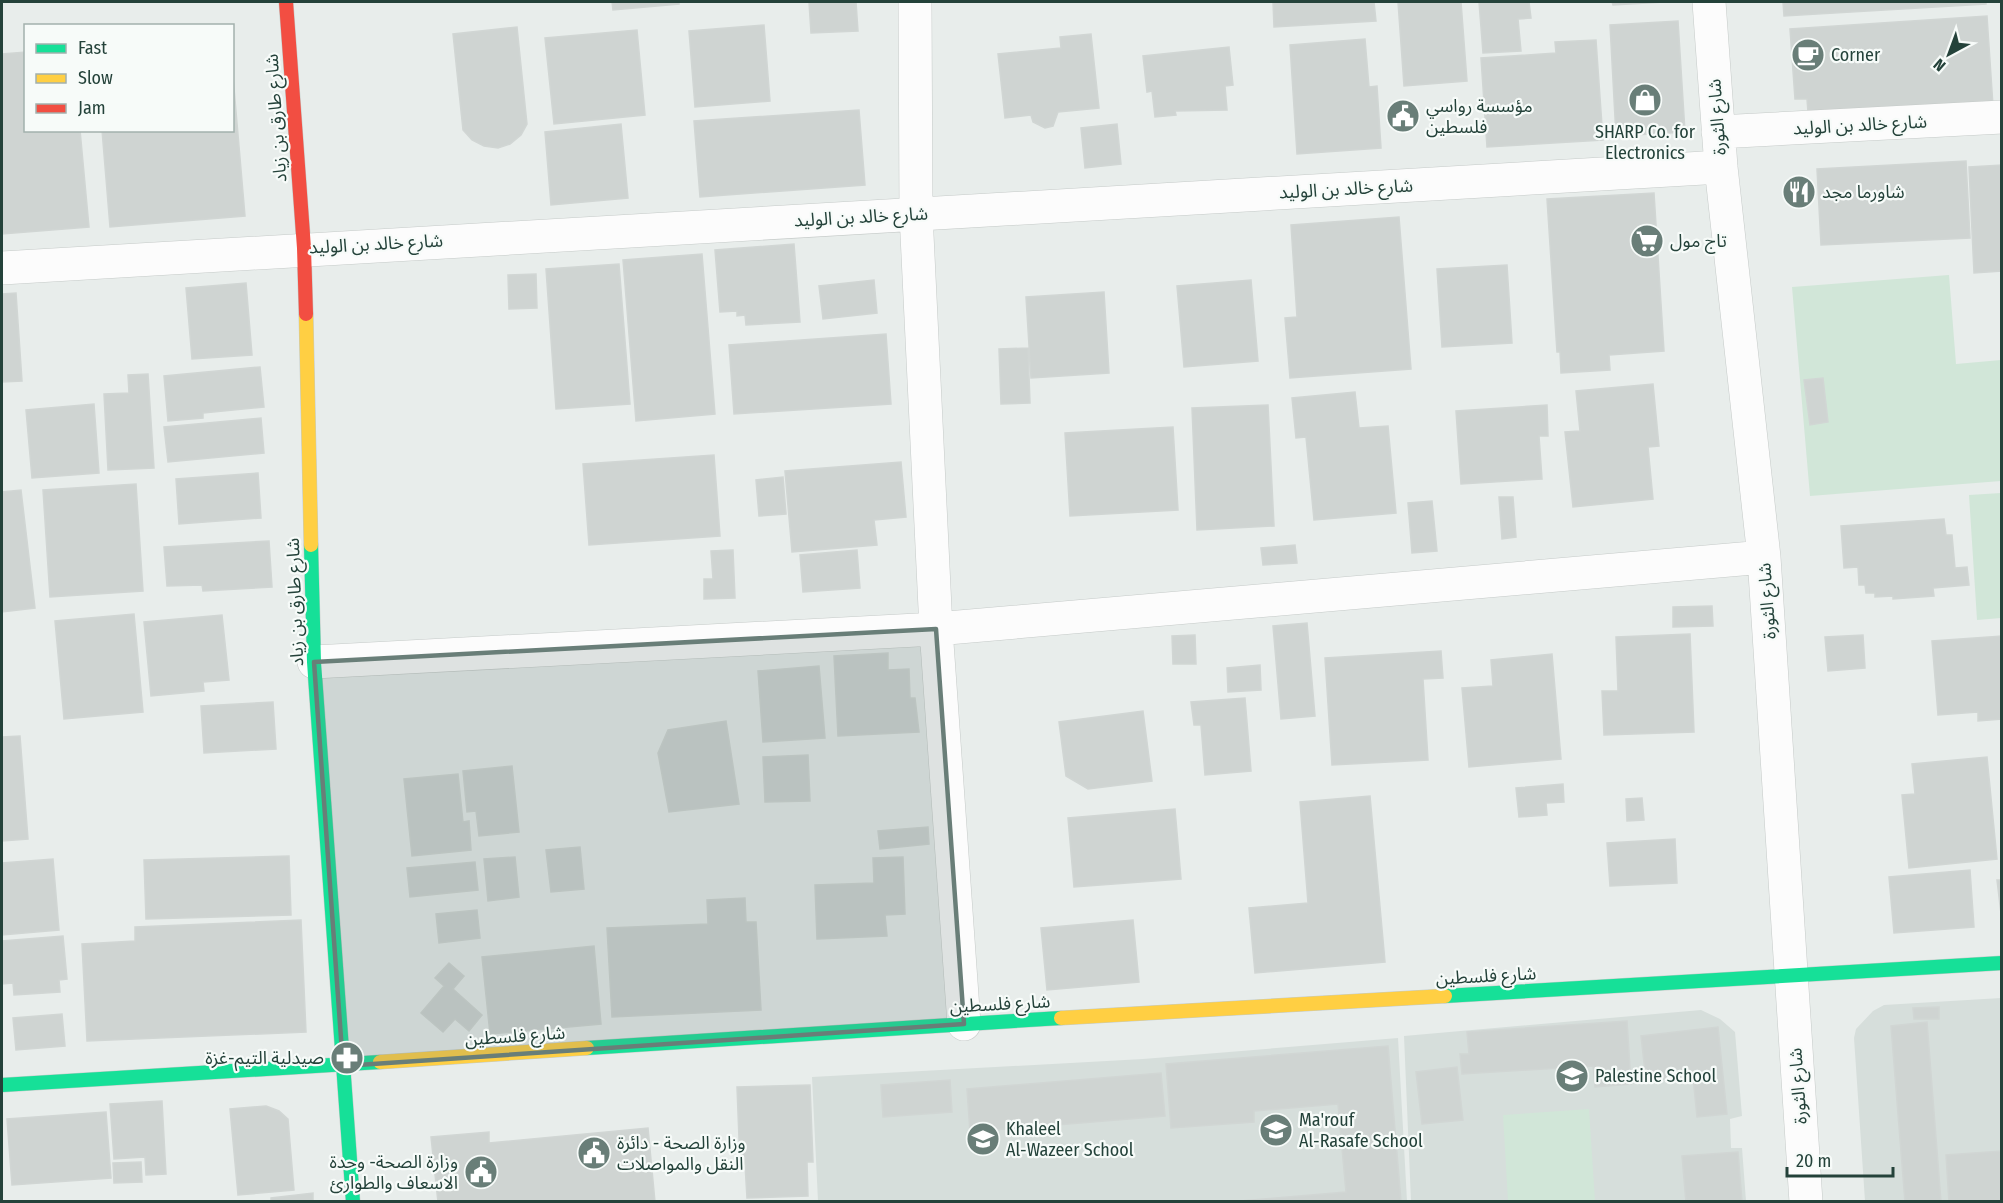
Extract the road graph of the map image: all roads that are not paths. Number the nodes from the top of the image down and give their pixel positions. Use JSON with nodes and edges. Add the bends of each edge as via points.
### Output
{"nodes":[{"id":1,"x":286,"y":2,"type":"edge"},
{"id":2,"x":915,"y":2,"type":"edge"},
{"id":3,"x":1709,"y":2,"type":"edge"},
{"id":4,"x":2001,"y":117,"type":"edge"},
{"id":5,"x":1718,"y":132,"type":"junction"},
{"id":6,"x":1721,"y":167,"type":"junction"},
{"id":7,"x":916,"y":214,"type":"junction"},
{"id":8,"x":304,"y":248,"type":"junction"},
{"id":9,"x":2,"y":268,"type":"edge"},
{"id":10,"x":1764,"y":557,"type":"junction"},
{"id":11,"x":936,"y":629,"type":"junction"},
{"id":12,"x":314,"y":662,"type":"junction"},
{"id":13,"x":2001,"y":963,"type":"edge"},
{"id":14,"x":1790,"y":977,"type":"junction"},
{"id":15,"x":964,"y":1024,"type":"junction"},
{"id":16,"x":343,"y":1066,"type":"junction"},
{"id":17,"x":2,"y":1085,"type":"edge"},
{"id":18,"x":353,"y":1202,"type":"edge"},
{"id":19,"x":1806,"y":1202,"type":"edge"}],
"edges":[{"from":1,"to":8,"type":"street","name":"شارع طارق بن زياد"},
{"from":2,"to":7,"type":"street"},
{"from":3,"to":5,"type":"street","name":"شارع الثورة"},
{"from":4,"to":5,"type":"street","name":"شارع خالد بن الوليد"},
{"from":5,"to":6,"type":"street","name":"شارع الثورة"},
{"from":6,"to":7,"type":"street","name":"شارع خالد بن الوليد"},
{"from":6,"to":10,"type":"street","name":"شارع الثورة"},
{"from":7,"to":8,"type":"street","name":"شارع خالد بن الوليد"},
{"from":7,"to":11,"type":"street"},
{"from":8,"to":9,"type":"street","name":"شارع خالد بن الوليد"},
{"from":8,"to":12,"type":"street","name":"شارع طارق بن زياد"},
{"from":10,"to":11,"type":"street"},
{"from":10,"to":14,"type":"street","name":"شارع الثورة"},
{"from":11,"to":12,"type":"street"},
{"from":11,"to":15,"type":"street"},
{"from":12,"to":16,"type":"street","name":"شارع طارق بن زياد"},
{"from":13,"to":14,"type":"street","name":"شارع فلسطين"},
{"from":14,"to":15,"type":"street","name":"شارع فلسطين"},
{"from":14,"to":19,"type":"street","name":"شارع الثورة"},
{"from":15,"to":16,"type":"street","name":"شارع فلسطين"},
{"from":16,"to":17,"type":"street","name":"شارع فلسطين"},
{"from":16,"to":18,"type":"street","name":"شارع طارق بن زياد"}]}
